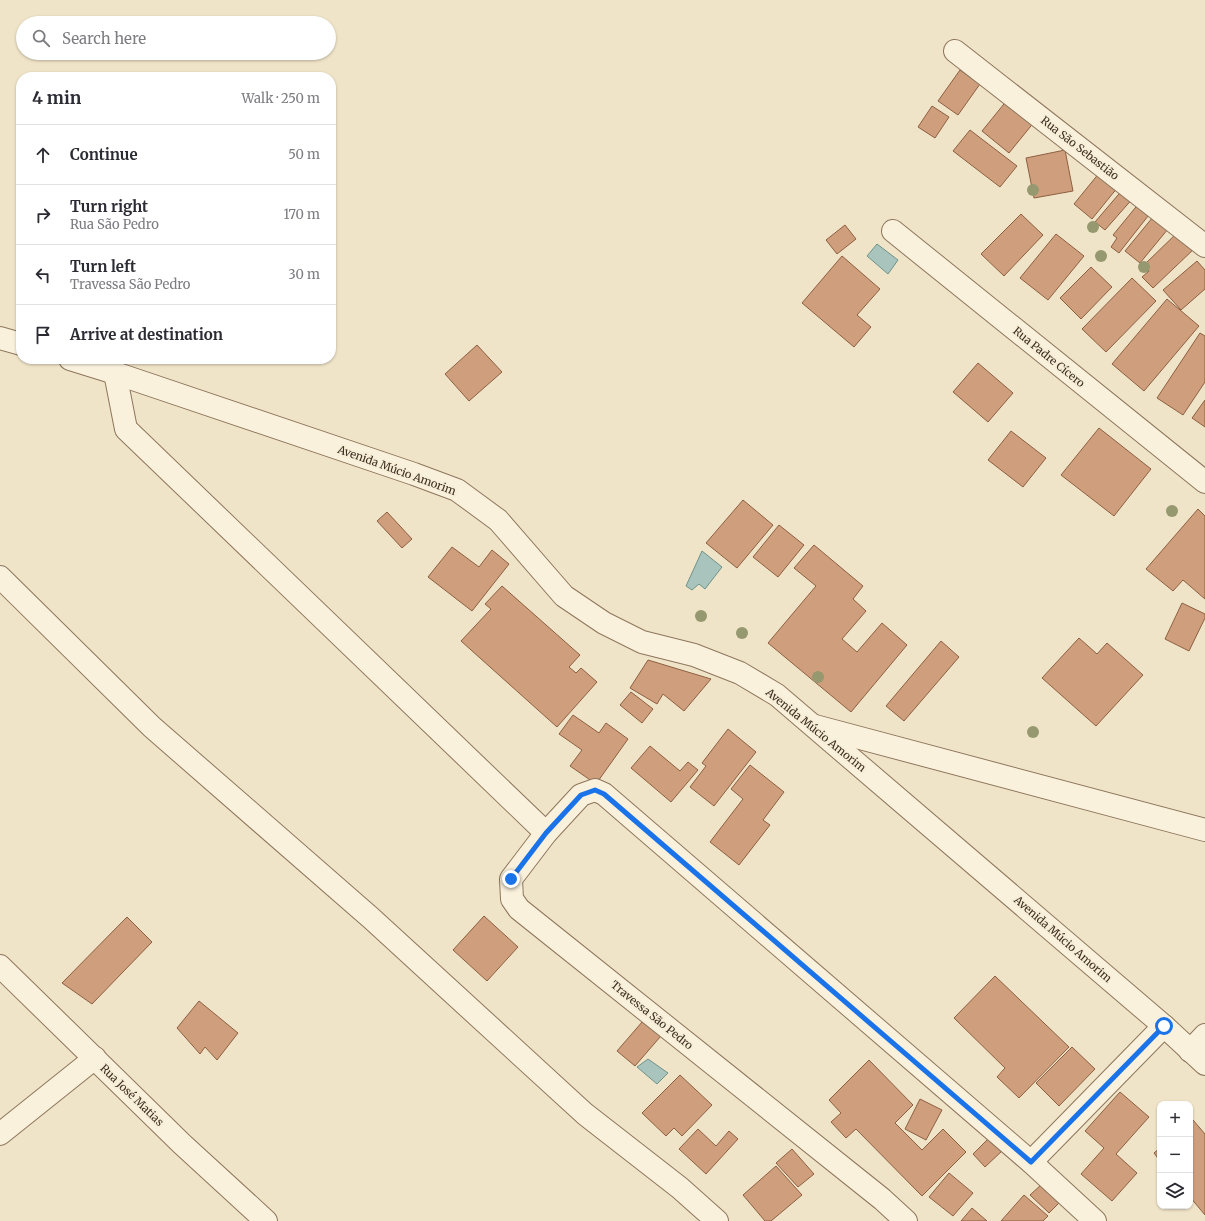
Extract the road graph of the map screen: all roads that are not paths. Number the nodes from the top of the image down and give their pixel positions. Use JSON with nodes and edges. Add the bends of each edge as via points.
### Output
{"nodes":[{"id":1,"x":955,"y":51,"type":"dead end"},
{"id":2,"x":893,"y":231,"type":"dead end"},
{"id":3,"x":1205,"y":246,"type":"edge"},
{"id":4,"x":0,"y":338,"type":"edge"},
{"id":5,"x":16,"y":343,"type":"edge"},
{"id":6,"x":86,"y":364,"type":"edge"},
{"id":7,"x":115,"y":373,"type":"junction"},
{"id":8,"x":1205,"y":482,"type":"edge"},
{"id":9,"x":0,"y":577,"type":"edge"},
{"id":10,"x":815,"y":726,"type":"junction"},
{"id":11,"x":1205,"y":830,"type":"edge"},
{"id":12,"x":546,"y":833,"type":"junction"},
{"id":13,"x":0,"y":966,"type":"edge"},
{"id":14,"x":1164,"y":1026,"type":"junction"},
{"id":15,"x":1205,"y":1035,"type":"edge"},
{"id":16,"x":94,"y":1058,"type":"junction"},
{"id":17,"x":1198,"y":1058,"type":"edge"},
{"id":18,"x":0,"y":1134,"type":"edge"},
{"id":19,"x":1031,"y":1162,"type":"junction"},
{"id":20,"x":266,"y":1221,"type":"edge"},
{"id":21,"x":717,"y":1221,"type":"edge"},
{"id":22,"x":906,"y":1221,"type":"edge"},
{"id":23,"x":1095,"y":1221,"type":"edge"}],
"edges":[{"from":1,"to":3,"type":"street","name":"Rua São Sebastião"},
{"from":2,"to":8,"type":"street","name":"Rua Padre Cícero"},
{"from":4,"to":5,"type":"street"},
{"from":6,"to":7,"type":"street","name":"Avenida Múcio Amorim"},
{"from":7,"to":10,"type":"street","name":"Avenida Múcio Amorim","via":[[457,490],[498,520],[564,596],[604,623],[642,642],[694,655],[740,673],[778,695]]},
{"from":7,"to":12,"type":"street","via":[[126,429]]},
{"from":9,"to":21,"type":"street","via":[[152,727],[371,918],[585,1114],[680,1188]]},
{"from":10,"to":11,"type":"street"},
{"from":10,"to":14,"type":"street","name":"Avenida Múcio Amorim"},
{"from":12,"to":19,"type":"street","name":"Travessa São Pedro","via":[[581,795],[595,790],[610,799]]},
{"from":12,"to":22,"type":"street","name":"Travessa São Pedro","via":[[511,879],[512,899],[519,909],[882,1199]]},
{"from":13,"to":16,"type":"street","name":"Rua José Matias"},
{"from":14,"to":17,"type":"street","name":"Avenida Múcio Amorim"},
{"from":14,"to":19,"type":"street"},
{"from":15,"to":17,"type":"street"},
{"from":16,"to":18,"type":"street"},
{"from":16,"to":20,"type":"street","name":"Rua José Matias"},
{"from":19,"to":23,"type":"street"}]}
